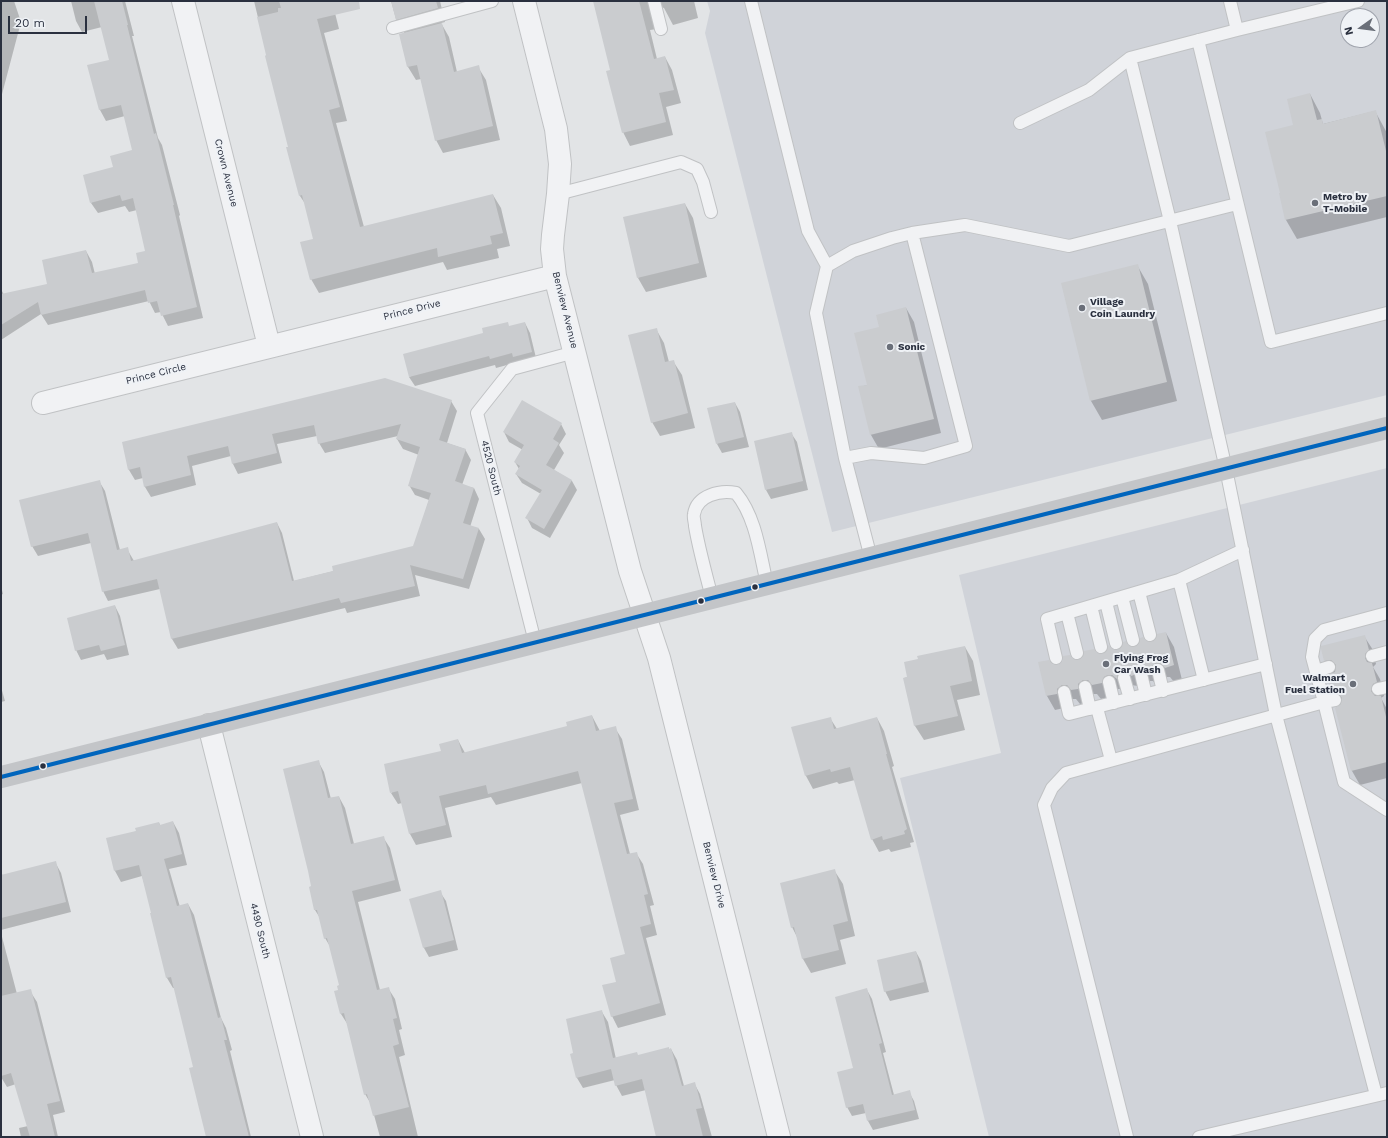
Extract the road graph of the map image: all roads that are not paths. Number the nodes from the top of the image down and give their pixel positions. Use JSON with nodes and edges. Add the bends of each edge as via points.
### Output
{"nodes":[{"id":1,"x":183,"y":1,"type":"edge"},
{"id":2,"x":492,"y":1,"type":"edge"},
{"id":3,"x":524,"y":1,"type":"edge"},
{"id":4,"x":654,"y":1,"type":"edge"},
{"id":5,"x":751,"y":1,"type":"edge"},
{"id":6,"x":1230,"y":1,"type":"edge"},
{"id":7,"x":1358,"y":1,"type":"edge"},
{"id":8,"x":393,"y":28,"type":"dead end"},
{"id":9,"x":661,"y":29,"type":"dead end"},
{"id":10,"x":1237,"y":30,"type":"junction"},
{"id":11,"x":1198,"y":40,"type":"junction"},
{"id":12,"x":1130,"y":58,"type":"junction"},
{"id":13,"x":1020,"y":123,"type":"dead end"},
{"id":14,"x":558,"y":194,"type":"junction"},
{"id":15,"x":1237,"y":204,"type":"junction"},
{"id":16,"x":711,"y":212,"type":"dead end"},
{"id":17,"x":1170,"y":221,"type":"junction"},
{"id":18,"x":912,"y":233,"type":"junction"},
{"id":19,"x":827,"y":266,"type":"junction"},
{"id":20,"x":555,"y":276,"type":"junction"},
{"id":21,"x":1387,"y":313,"type":"edge"},
{"id":22,"x":269,"y":346,"type":"junction"},
{"id":23,"x":575,"y":352,"type":"junction"},
{"id":24,"x":43,"y":402,"type":"dead end"},
{"id":25,"x":1387,"y":428,"type":"edge"},
{"id":26,"x":845,"y":458,"type":"junction"},
{"id":27,"x":1226,"y":469,"type":"junction"},
{"id":28,"x":1243,"y":550,"type":"junction"},
{"id":29,"x":871,"y":558,"type":"junction"},
{"id":30,"x":1180,"y":580,"type":"junction"},
{"id":31,"x":768,"y":584,"type":"junction"},
{"id":32,"x":1139,"y":592,"type":"junction"},
{"id":33,"x":1122,"y":597,"type":"junction"},
{"id":34,"x":712,"y":598,"type":"junction"},
{"id":35,"x":1106,"y":602,"type":"junction"},
{"id":36,"x":1091,"y":606,"type":"junction"},
{"id":37,"x":1067,"y":613,"type":"junction"},
{"id":38,"x":1387,"y":613,"type":"edge"},
{"id":39,"x":645,"y":615,"type":"junction"},
{"id":40,"x":1150,"y":635,"type":"dead end"},
{"id":41,"x":1133,"y":640,"type":"dead end"},
{"id":42,"x":535,"y":642,"type":"junction"},
{"id":43,"x":1116,"y":643,"type":"dead end"},
{"id":44,"x":1101,"y":647,"type":"dead end"},
{"id":45,"x":1387,"y":652,"type":"edge"},
{"id":46,"x":1077,"y":653,"type":"dead end"},
{"id":47,"x":1372,"y":656,"type":"dead end"},
{"id":48,"x":1056,"y":658,"type":"dead end"},
{"id":49,"x":1266,"y":664,"type":"junction"},
{"id":50,"x":1329,"y":667,"type":"dead end"},
{"id":51,"x":1158,"y":670,"type":"dead end"},
{"id":52,"x":1316,"y":671,"type":"junction"},
{"id":53,"x":1141,"y":674,"type":"dead end"},
{"id":54,"x":1124,"y":678,"type":"dead end"},
{"id":55,"x":1204,"y":680,"type":"junction"},
{"id":56,"x":1109,"y":682,"type":"dead end"},
{"id":57,"x":1085,"y":687,"type":"dead end"},
{"id":58,"x":1163,"y":691,"type":"junction"},
{"id":59,"x":1064,"y":692,"type":"dead end"},
{"id":60,"x":1146,"y":695,"type":"junction"},
{"id":61,"x":1130,"y":699,"type":"junction"},
{"id":62,"x":1330,"y":701,"type":"junction"},
{"id":63,"x":1114,"y":703,"type":"junction"},
{"id":64,"x":1094,"y":708,"type":"junction"},
{"id":65,"x":1276,"y":715,"type":"junction"},
{"id":66,"x":209,"y":725,"type":"junction"},
{"id":67,"x":1110,"y":760,"type":"junction"},
{"id":68,"x":1,"y":777,"type":"edge"},
{"id":69,"x":1387,"y":810,"type":"edge"},
{"id":70,"x":1382,"y":1094,"type":"edge"},
{"id":71,"x":312,"y":1137,"type":"edge"},
{"id":72,"x":779,"y":1137,"type":"edge"},
{"id":73,"x":1127,"y":1137,"type":"edge"},
{"id":74,"x":1199,"y":1137,"type":"edge"}],
"edges":[{"from":1,"to":22,"type":"street","name":"Crown Avenue"},
{"from":2,"to":8,"type":"lane"},
{"from":3,"to":14,"type":"street","name":"Benview Avenue","via":[[556,129],[560,164]]},
{"from":4,"to":9,"type":"lane"},
{"from":5,"to":19,"type":"lane","via":[[808,231]]},
{"from":6,"to":10,"type":"lane"},
{"from":7,"to":10,"type":"lane"},
{"from":10,"to":11,"type":"lane"},
{"from":11,"to":12,"type":"lane"},
{"from":11,"to":15,"type":"lane"},
{"from":12,"to":13,"type":"lane","via":[[1089,90]]},
{"from":12,"to":17,"type":"lane"},
{"from":14,"to":16,"type":"lane","via":[[681,162],[697,169]]},
{"from":14,"to":20,"type":"street","name":"Benview Avenue","via":[[552,249]]},
{"from":15,"to":17,"type":"lane"},
{"from":15,"to":21,"type":"lane","via":[[1272,342]]},
{"from":17,"to":18,"type":"lane","via":[[1069,246],[965,225]]},
{"from":17,"to":27,"type":"lane"},
{"from":18,"to":19,"type":"lane","via":[[853,251]]},
{"from":18,"to":26,"type":"lane","via":[[966,446],[924,458],[871,453]]},
{"from":19,"to":26,"type":"lane","via":[[816,314]]},
{"from":20,"to":22,"type":"street","name":"Prince Drive"},
{"from":20,"to":23,"type":"street","name":"Benview Avenue"},
{"from":22,"to":24,"type":"street","name":"Prince Circle"},
{"from":23,"to":39,"type":"street","name":"Benview Avenue","via":[[630,571]]},
{"from":23,"to":42,"type":"lane","name":"4520 South","via":[[512,369],[477,413]]},
{"from":25,"to":27,"type":"street"},
{"from":26,"to":29,"type":"lane"},
{"from":27,"to":28,"type":"lane"},
{"from":27,"to":29,"type":"street"},
{"from":28,"to":30,"type":"lane"},
{"from":28,"to":49,"type":"lane"},
{"from":29,"to":31,"type":"street"},
{"from":30,"to":32,"type":"lane"},
{"from":30,"to":55,"type":"lane"},
{"from":31,"to":34,"type":"street"},
{"from":31,"to":34,"type":"lane","via":[[744,503],[736,492],[713,494],[700,501],[693,514]]},
{"from":32,"to":33,"type":"lane"},
{"from":32,"to":40,"type":"lane"},
{"from":33,"to":35,"type":"lane"},
{"from":33,"to":41,"type":"lane"},
{"from":34,"to":39,"type":"street"},
{"from":35,"to":36,"type":"lane"},
{"from":35,"to":43,"type":"lane"},
{"from":36,"to":37,"type":"lane"},
{"from":36,"to":44,"type":"lane"},
{"from":37,"to":46,"type":"lane"},
{"from":37,"to":48,"type":"lane","via":[[1047,619]]},
{"from":38,"to":52,"type":"lane","via":[[1324,630],[1315,639],[1312,657]]},
{"from":39,"to":42,"type":"street"},
{"from":39,"to":72,"type":"street","name":"Benview Drive","via":[[659,658]]},
{"from":42,"to":66,"type":"street"},
{"from":45,"to":47,"type":"lane"},
{"from":49,"to":55,"type":"lane"},
{"from":49,"to":65,"type":"lane"},
{"from":50,"to":52,"type":"lane"},
{"from":51,"to":58,"type":"lane"},
{"from":52,"to":62,"type":"lane"},
{"from":53,"to":60,"type":"lane"},
{"from":54,"to":61,"type":"lane"},
{"from":55,"to":58,"type":"lane"},
{"from":56,"to":63,"type":"lane"},
{"from":57,"to":64,"type":"lane"},
{"from":58,"to":60,"type":"lane"},
{"from":59,"to":64,"type":"lane","via":[[1069,714]]},
{"from":60,"to":61,"type":"lane"},
{"from":61,"to":63,"type":"lane"},
{"from":62,"to":65,"type":"lane"},
{"from":62,"to":69,"type":"lane","via":[[1341,744],[1344,782]]},
{"from":63,"to":64,"type":"lane"},
{"from":64,"to":67,"type":"lane"},
{"from":65,"to":67,"type":"lane"},
{"from":65,"to":70,"type":"lane"},
{"from":66,"to":68,"type":"street"},
{"from":66,"to":71,"type":"street","name":"4490 South"},
{"from":67,"to":73,"type":"lane","via":[[1066,773],[1052,788],[1044,805]]},
{"from":70,"to":74,"type":"lane"}]}
